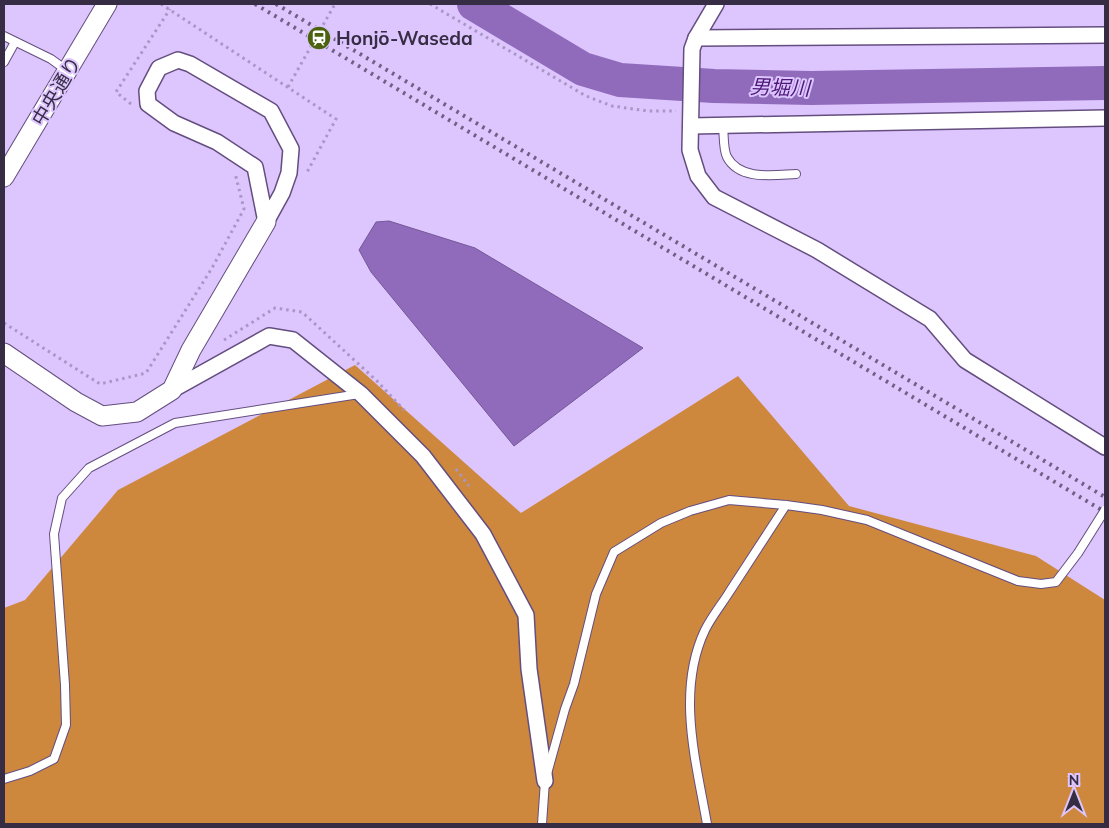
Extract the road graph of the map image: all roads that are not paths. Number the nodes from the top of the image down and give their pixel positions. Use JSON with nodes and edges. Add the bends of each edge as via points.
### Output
{"nodes":[{"id":1,"x":108,"y":4,"type":"edge"},
{"id":2,"x":716,"y":4,"type":"edge"},
{"id":3,"x":1105,"y":35,"type":"edge"},
{"id":4,"x":4,"y":36,"type":"edge"},
{"id":5,"x":696,"y":38,"type":"junction"},
{"id":6,"x":15,"y":42,"type":"junction"},
{"id":7,"x":4,"y":62,"type":"edge"},
{"id":8,"x":68,"y":71,"type":"junction"},
{"id":9,"x":1105,"y":118,"type":"edge"},
{"id":10,"x":690,"y":126,"type":"junction"},
{"id":11,"x":723,"y":126,"type":"junction"},
{"id":12,"x":796,"y":174,"type":"dead end"},
{"id":13,"x":4,"y":177,"type":"edge"},
{"id":14,"x":266,"y":222,"type":"junction"},
{"id":15,"x":4,"y":353,"type":"edge"},
{"id":16,"x":172,"y":390,"type":"junction"},
{"id":17,"x":361,"y":394,"type":"junction"},
{"id":18,"x":1105,"y":447,"type":"edge"},
{"id":19,"x":786,"y":505,"type":"junction"},
{"id":20,"x":1105,"y":510,"type":"edge"},
{"id":21,"x":4,"y":779,"type":"edge"},
{"id":22,"x":545,"y":781,"type":"junction"},
{"id":23,"x":542,"y":824,"type":"edge"},
{"id":24,"x":707,"y":824,"type":"edge"}],
"edges":[{"from":1,"to":8,"type":"street","name":"中央通り"},
{"from":2,"to":5,"type":"street"},
{"from":3,"to":5,"type":"street"},
{"from":4,"to":6,"type":"lane"},
{"from":5,"to":10,"type":"street","via":[[692,49]]},
{"from":6,"to":7,"type":"lane"},
{"from":6,"to":8,"type":"lane"},
{"from":8,"to":13,"type":"street","name":"中央通り"},
{"from":9,"to":11,"type":"street"},
{"from":10,"to":11,"type":"street"},
{"from":10,"to":18,"type":"street","via":[[690,150],[698,176],[714,197],[817,250],[930,319],[965,360]]},
{"from":11,"to":12,"type":"lane","via":[[727,156],[739,170],[756,175]]},
{"from":14,"to":14,"type":"street","via":[[256,167],[217,142],[174,123],[148,104],[147,91],[159,68],[178,60],[190,64],[271,111],[290,149],[289,173]]},
{"from":14,"to":16,"type":"street","via":[[191,350]]},
{"from":15,"to":16,"type":"street","via":[[102,416],[137,412]]},
{"from":16,"to":17,"type":"street","via":[[269,336],[293,340]]},
{"from":17,"to":21,"type":"lane","via":[[176,423],[89,468],[62,498],[54,534],[66,725],[54,759]]},
{"from":17,"to":22,"type":"street","via":[[423,456],[483,534],[526,616],[529,669]]},
{"from":19,"to":20,"type":"lane","bridge":true,"via":[[867,520],[1018,581],[1042,584],[1056,582]]},
{"from":19,"to":22,"type":"lane","via":[[729,500],[661,523],[614,552],[596,594]]},
{"from":19,"to":24,"type":"lane","via":[[705,629],[696,655],[690,690],[690,724]]},
{"from":22,"to":23,"type":"lane"}]}
